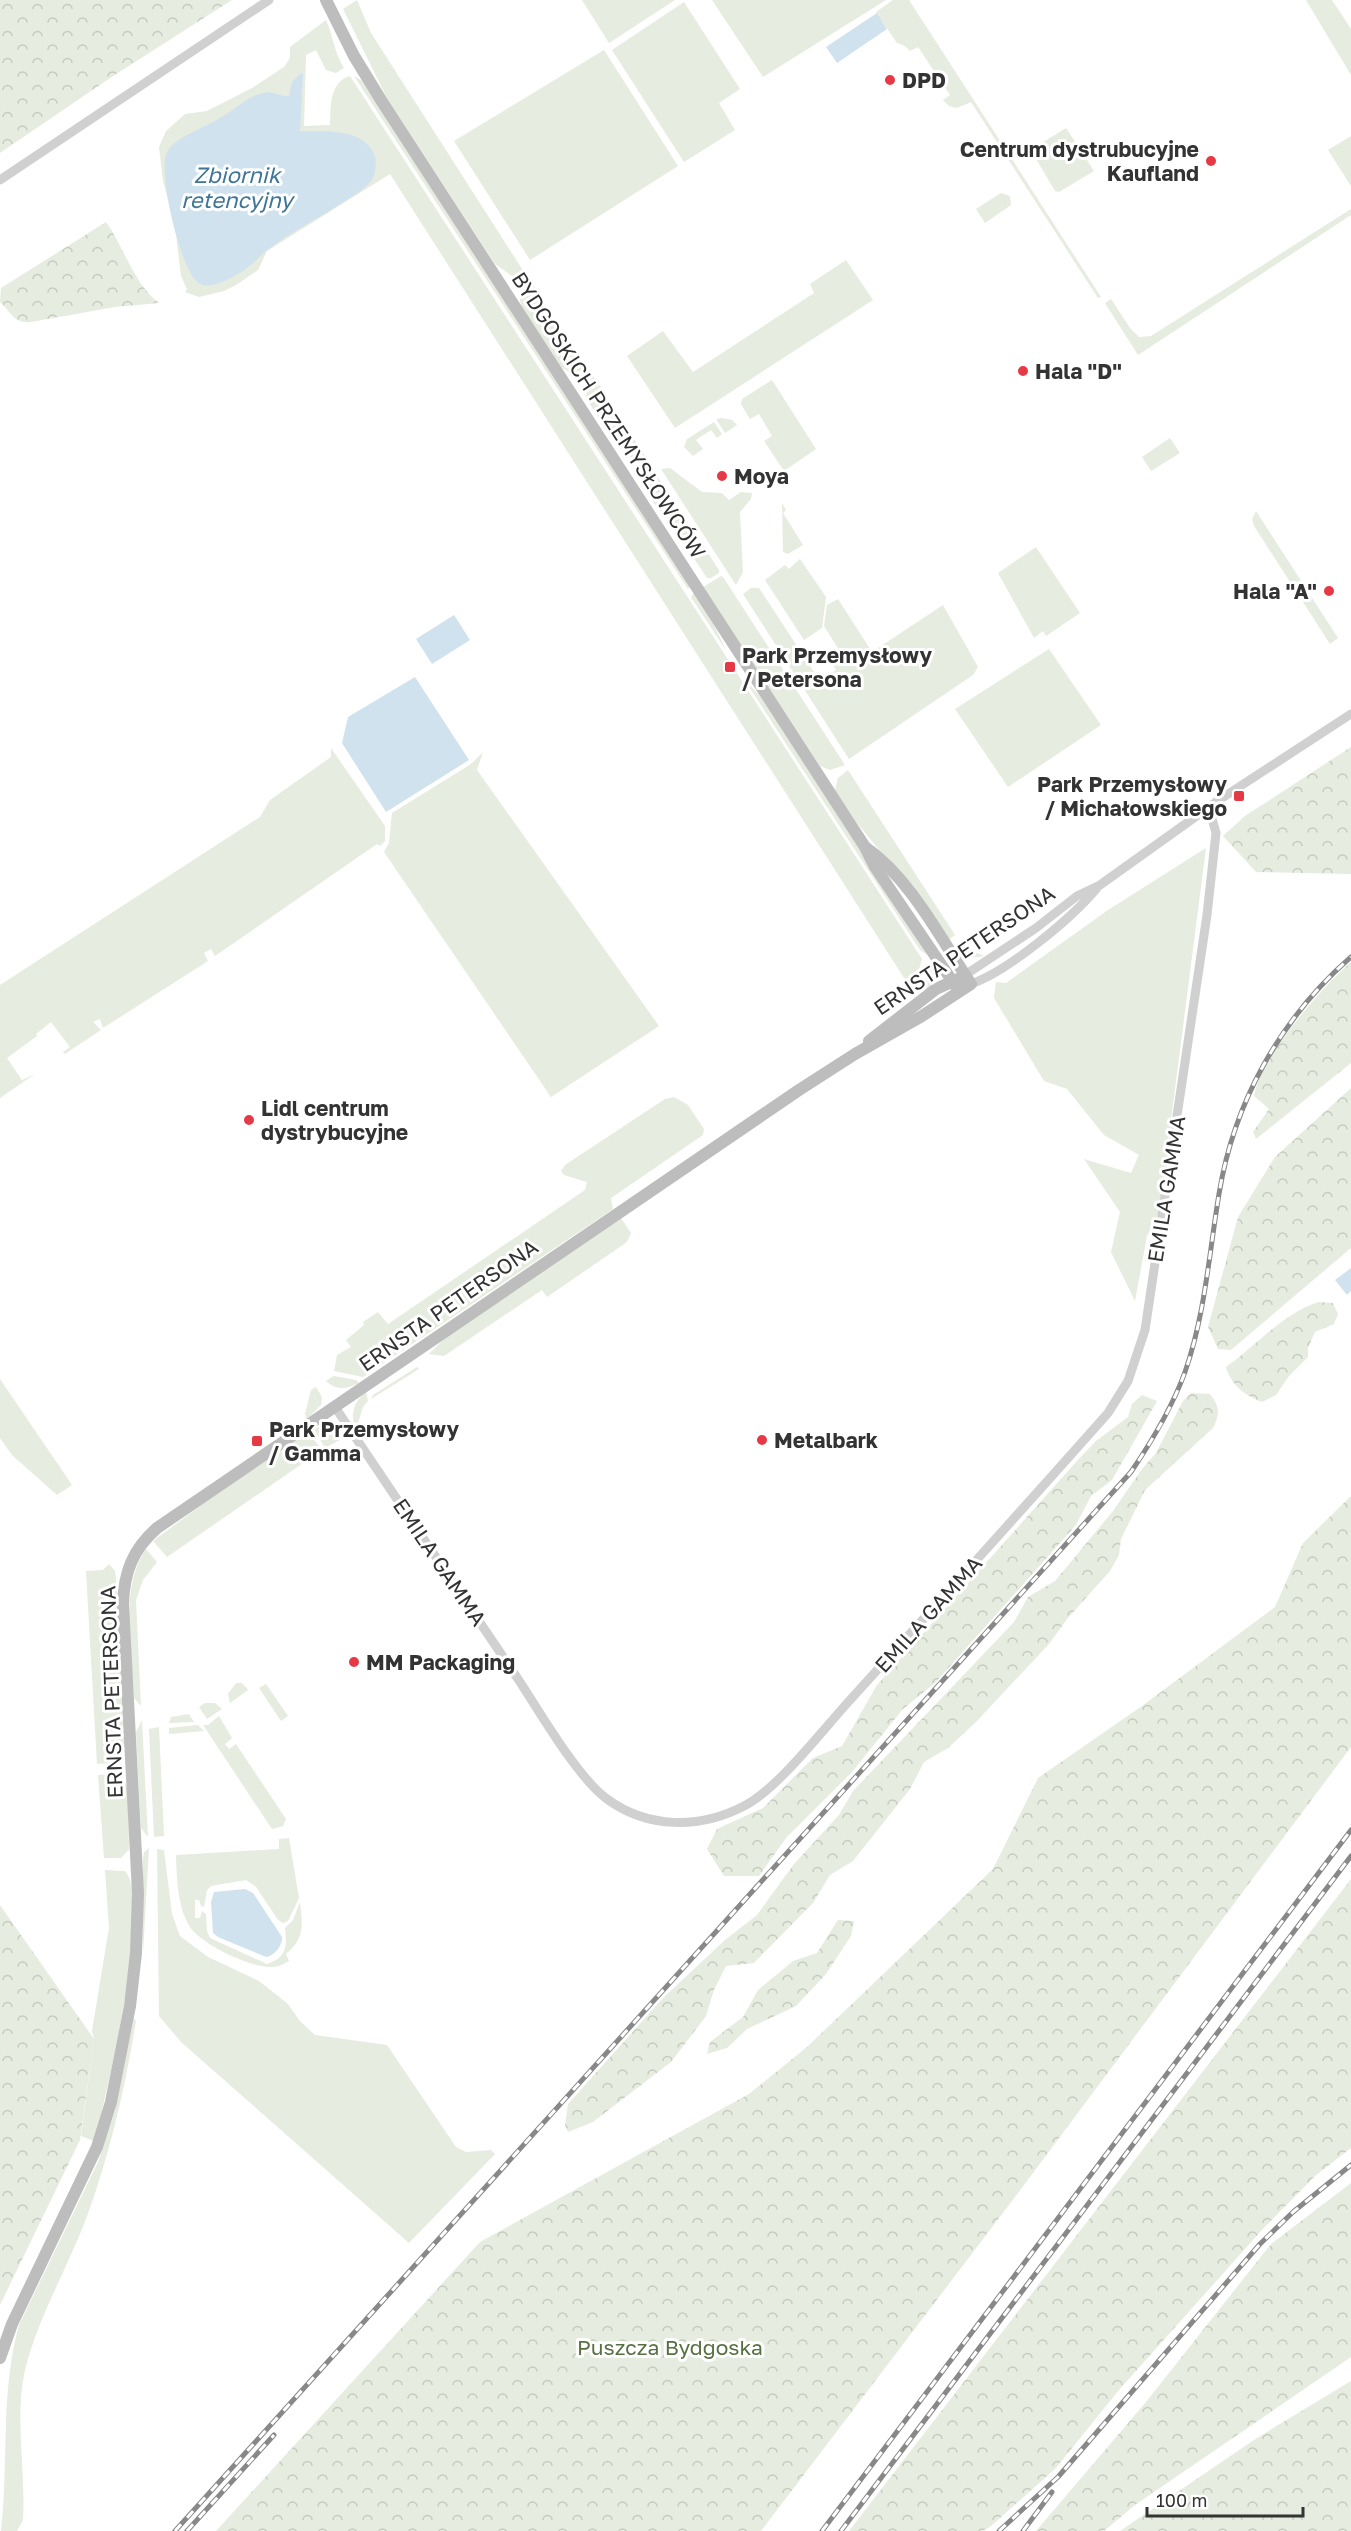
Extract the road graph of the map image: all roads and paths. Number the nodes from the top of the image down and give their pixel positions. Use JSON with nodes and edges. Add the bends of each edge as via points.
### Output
{"nodes":[{"id":1,"x":268,"y":0,"type":"edge"},
{"id":2,"x":326,"y":0,"type":"edge"},
{"id":3,"x":0,"y":180,"type":"edge"},
{"id":4,"x":1351,"y":714,"type":"edge"},
{"id":5,"x":1209,"y":808,"type":"junction"},
{"id":6,"x":865,"y":847,"type":"junction"},
{"id":7,"x":1100,"y":885,"type":"junction"},
{"id":8,"x":968,"y":979,"type":"junction"},
{"id":9,"x":956,"y":987,"type":"junction"},
{"id":10,"x":335,"y":1407,"type":"junction"},
{"id":11,"x":0,"y":2358,"type":"edge"}],
"edges":[{"from":1,"to":3,"type":"street"},
{"from":2,"to":6,"type":"street","name":"BYDGOSKICH PRZEMYSŁOWCÓW","via":[[381,100]]},
{"from":4,"to":5,"type":"street","name":"ERNSTA PETERSONA"},
{"from":5,"to":7,"type":"street","name":"ERNSTA PETERSONA"},
{"from":5,"to":10,"type":"street","name":"EMILA GAMMA","via":[[1216,833],[1204,933],[1145,1330],[1128,1381],[1108,1413],[937,1604],[788,1768],[746,1805],[705,1821],[663,1822],[635,1814],[596,1789],[554,1733]]},
{"from":6,"to":8,"type":"street","name":"BYDGOSKICH PRZEMYSŁOWCÓW","via":[[883,859]]},
{"from":6,"to":9,"type":"street","name":"BYDGOSKICH PRZEMYSŁOWCÓW"},
{"from":7,"to":8,"type":"street","name":"ERNSTA PETERSONA","via":[[1077,896]]},
{"from":7,"to":8,"type":"street","name":"ERNSTA PETERSONA","via":[[1039,942],[988,977]]},
{"from":8,"to":9,"type":"street","name":"ERNSTA PETERSONA"},
{"from":9,"to":10,"type":"street","name":"ERNSTA PETERSONA","via":[[909,1024],[855,1054]]},
{"from":10,"to":11,"type":"street","name":"ERNSTA PETERSONA","via":[[157,1528],[138,1548],[129,1565],[123,1604],[138,1893],[130,2006],[111,2102],[97,2147],[12,2324]]}]}
